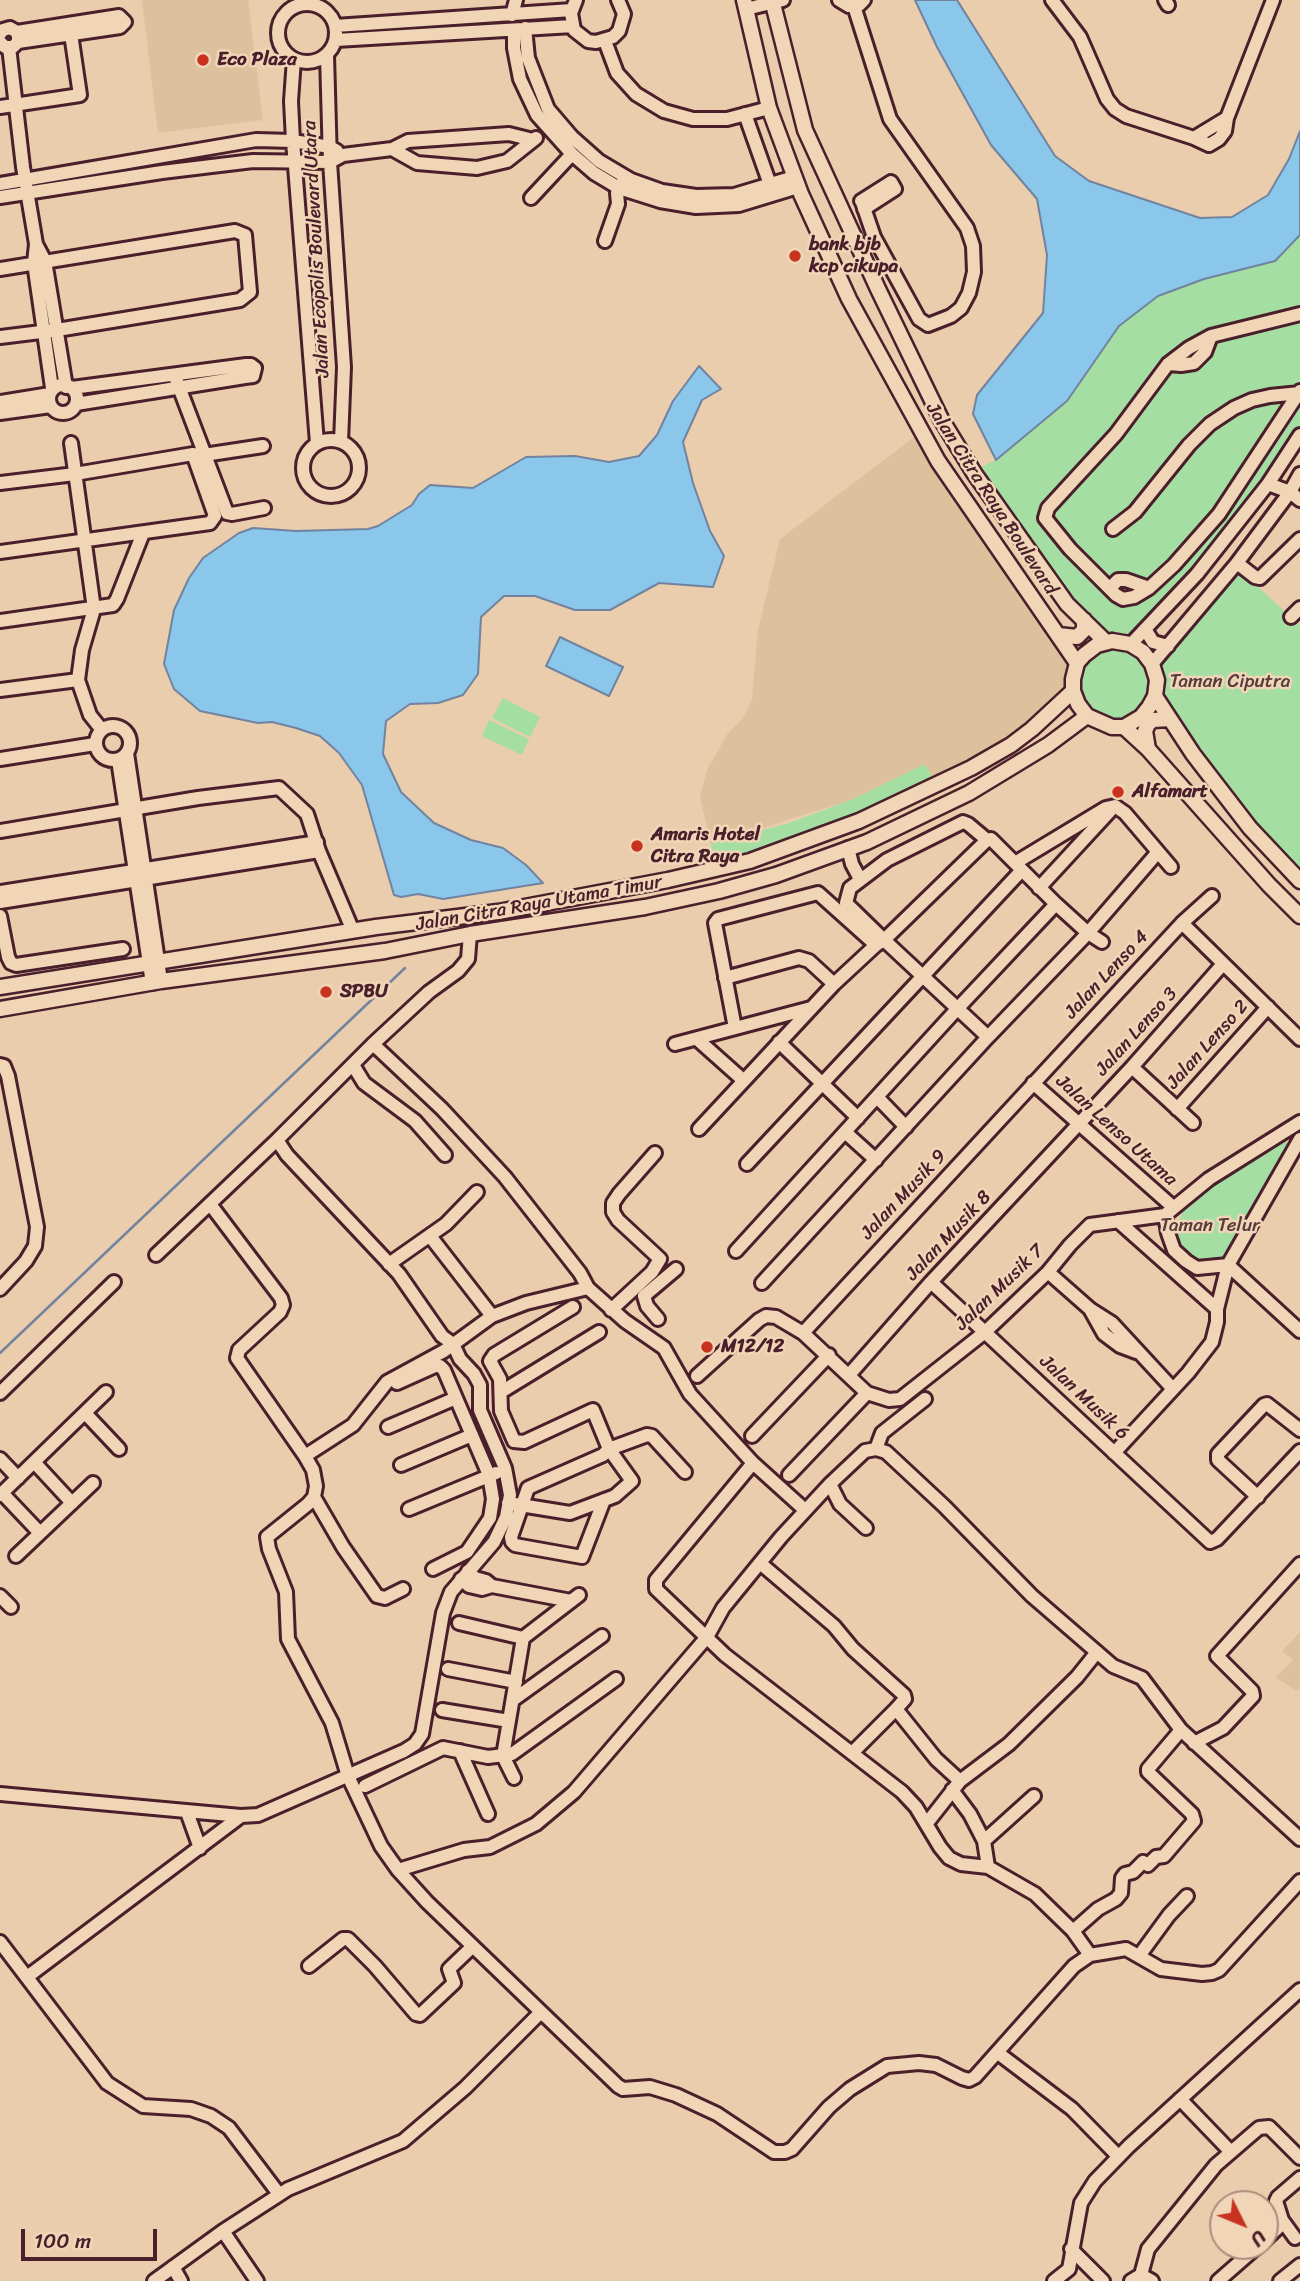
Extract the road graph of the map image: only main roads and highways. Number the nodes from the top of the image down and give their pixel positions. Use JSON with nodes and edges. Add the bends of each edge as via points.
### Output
{"nodes":[{"id":1,"x":776,"y":1,"type":"edge"},
{"id":2,"x":745,"y":5,"type":"edge"},
{"id":3,"x":1084,"y":620,"type":"junction"},
{"id":4,"x":1058,"y":635,"type":"junction"},
{"id":5,"x":1107,"y":642,"type":"junction"},
{"id":6,"x":1077,"y":663,"type":"junction"},
{"id":7,"x":1073,"y":691,"type":"junction"},
{"id":8,"x":1155,"y":696,"type":"junction"},
{"id":9,"x":1055,"y":707,"type":"junction"},
{"id":10,"x":1087,"y":716,"type":"junction"},
{"id":11,"x":1170,"y":719,"type":"junction"},
{"id":12,"x":1124,"y":727,"type":"junction"},
{"id":13,"x":1070,"y":728,"type":"junction"},
{"id":14,"x":1148,"y":749,"type":"junction"},
{"id":15,"x":1300,"y":881,"type":"edge"},
{"id":16,"x":602,"y":891,"type":"junction"},
{"id":17,"x":604,"y":912,"type":"junction"},
{"id":18,"x":1300,"y":916,"type":"edge"},
{"id":19,"x":284,"y":942,"type":"junction"},
{"id":20,"x":288,"y":964,"type":"junction"},
{"id":21,"x":0,"y":987,"type":"edge"},
{"id":22,"x":0,"y":1009,"type":"edge"}],
"edges":[{"from":1,"to":3,"type":"main road","name":"Jalan Citra Raya Boulevard","via":[[805,130],[941,419],[981,484],[1067,604]]},
{"from":2,"to":4,"type":"main road","name":"Jalan Citra Raya Boulevard","via":[[769,108],[796,182],[849,299],[929,445]]},
{"from":3,"to":4,"type":"main road","via":[[1077,638]]},
{"from":3,"to":5,"type":"main road","name":"Jalan Citra Raya Boulevard"},
{"from":4,"to":6,"type":"main road","name":"Jalan Citra Raya Boulevard"},
{"from":5,"to":6,"type":"main road"},
{"from":5,"to":8,"type":"main road","via":[[1131,644],[1143,652],[1157,680]]},
{"from":6,"to":7,"type":"main road"},
{"from":7,"to":9,"type":"main road","name":"Jalan Citra Raya Utama Timur"},
{"from":7,"to":10,"type":"main road"},
{"from":8,"to":11,"type":"main road"},
{"from":8,"to":12,"type":"main road","via":[[1141,717]]},
{"from":9,"to":13,"type":"main road","via":[[1069,713]]},
{"from":9,"to":16,"type":"main road","name":"Jalan Citra Raya Utama Timur","via":[[1011,745],[859,821],[750,861]]},
{"from":10,"to":12,"type":"main road"},
{"from":10,"to":13,"type":"main road","name":"Jalan Citra Raya Utama Timur"},
{"from":11,"to":14,"type":"main road","via":[[1148,724]]},
{"from":11,"to":15,"type":"main road","via":[[1250,828]]},
{"from":12,"to":14,"type":"main road"},
{"from":13,"to":17,"type":"main road","name":"Jalan Citra Raya Utama Timur","via":[[969,793],[848,848],[719,891]]},
{"from":14,"to":18,"type":"main road"},
{"from":16,"to":17,"type":"main road"},
{"from":16,"to":19,"type":"main road","name":"Jalan Citra Raya Utama Timur","via":[[498,912]]},
{"from":17,"to":20,"type":"main road","name":"Jalan Citra Raya Utama Timur"},
{"from":19,"to":20,"type":"main road"},
{"from":19,"to":21,"type":"main road","name":"Jalan Citra Raya Utama Timur"},
{"from":20,"to":22,"type":"main road","name":"Jalan Citra Raya Utama Timur"}]}
